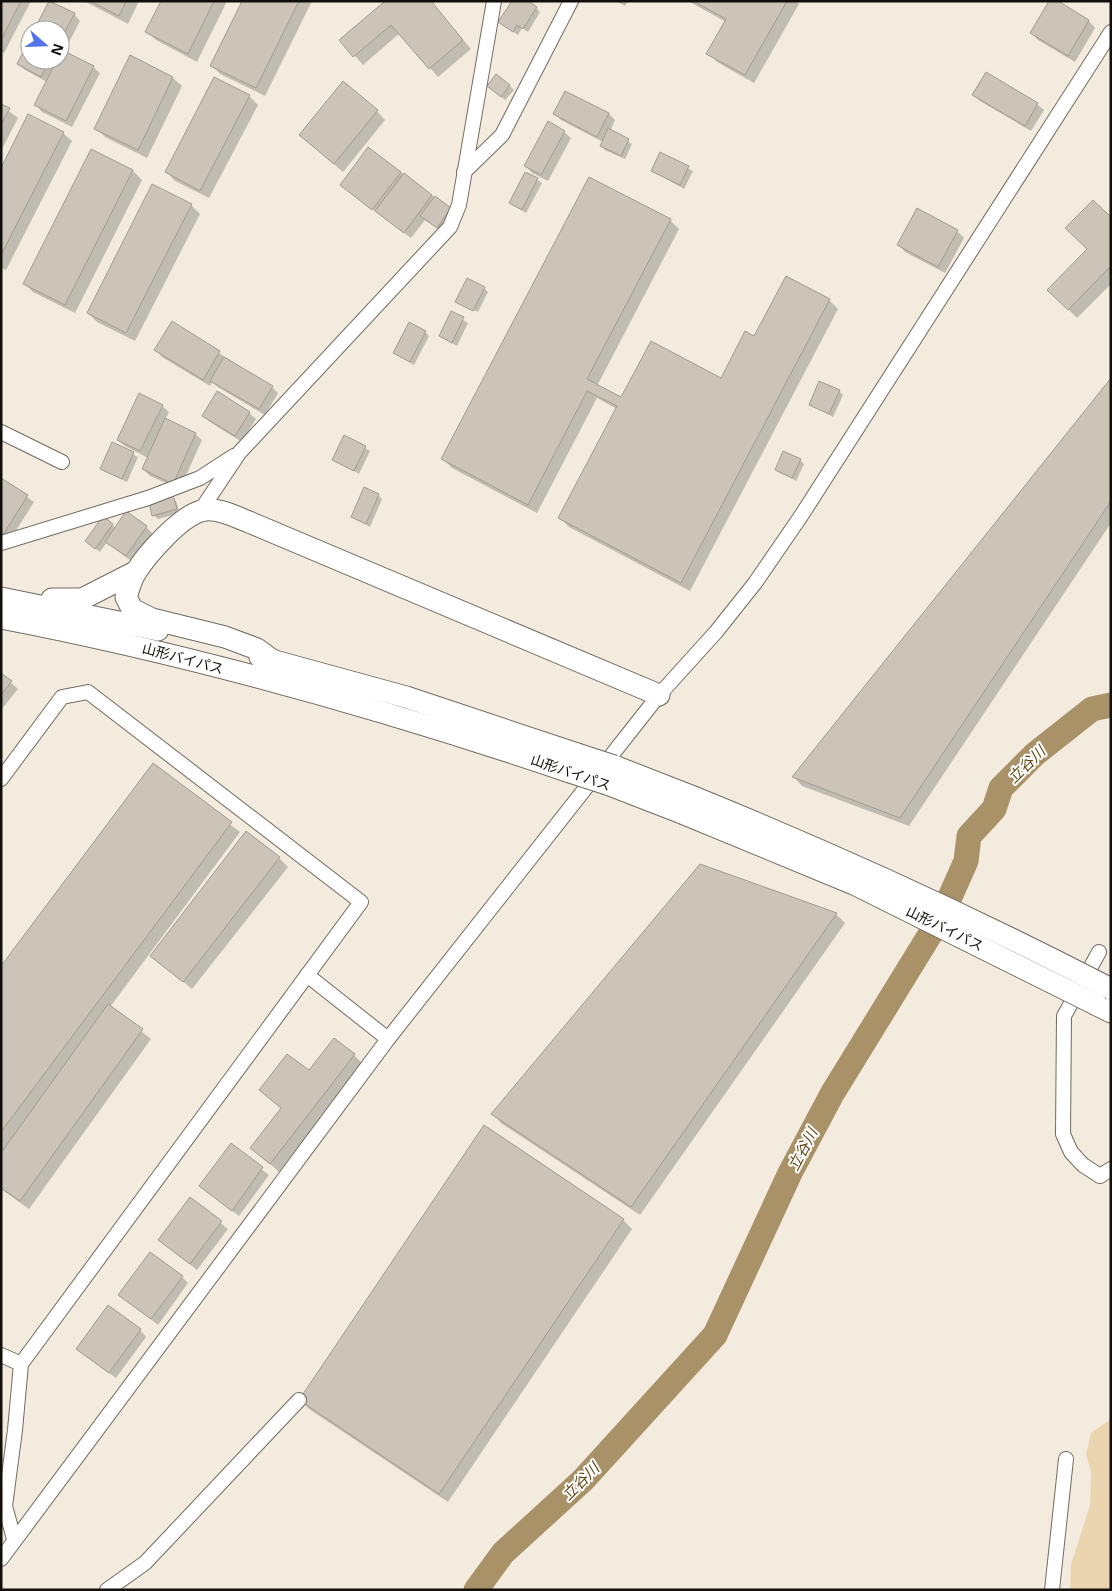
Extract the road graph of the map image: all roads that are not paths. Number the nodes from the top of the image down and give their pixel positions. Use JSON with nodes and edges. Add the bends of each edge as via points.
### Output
{"nodes":[{"id":1,"x":494,"y":1,"type":"edge"},
{"id":2,"x":571,"y":1,"type":"edge"},
{"id":3,"x":1111,"y":32,"type":"edge"},
{"id":4,"x":1105,"y":54,"type":"edge"},
{"id":5,"x":464,"y":172,"type":"junction"},
{"id":6,"x":1,"y":432,"type":"edge"},
{"id":7,"x":239,"y":453,"type":"junction"},
{"id":8,"x":62,"y":462,"type":"dead end"},
{"id":9,"x":201,"y":510,"type":"junction"},
{"id":10,"x":1,"y":543,"type":"edge"},
{"id":11,"x":135,"y":572,"type":"junction"},
{"id":12,"x":1,"y":590,"type":"edge"},
{"id":13,"x":1,"y":598,"type":"edge"},
{"id":14,"x":1,"y":618,"type":"edge"},
{"id":15,"x":272,"y":660,"type":"junction"},
{"id":16,"x":659,"y":695,"type":"junction"},
{"id":17,"x":574,"y":763,"type":"junction"},
{"id":18,"x":1,"y":779,"type":"edge"},
{"id":19,"x":1099,"y":952,"type":"dead end"},
{"id":20,"x":307,"y":975,"type":"junction"},
{"id":21,"x":1106,"y":1002,"type":"edge"},
{"id":22,"x":388,"y":1038,"type":"junction"},
{"id":23,"x":1111,"y":1169,"type":"edge"},
{"id":24,"x":1,"y":1355,"type":"edge"},
{"id":25,"x":21,"y":1364,"type":"junction"},
{"id":26,"x":299,"y":1400,"type":"dead end"},
{"id":27,"x":1066,"y":1459,"type":"dead end"},
{"id":28,"x":14,"y":1539,"type":"junction"},
{"id":29,"x":1,"y":1559,"type":"edge"},
{"id":30,"x":107,"y":1590,"type":"edge"},
{"id":31,"x":1052,"y":1590,"type":"edge"}],
"edges":[{"from":1,"to":5,"type":"street"},
{"from":2,"to":5,"type":"street","via":[[502,136]]},
{"from":3,"to":4,"type":"street"},
{"from":4,"to":16,"type":"street","via":[[755,583]]},
{"from":5,"to":7,"type":"street","via":[[459,205],[450,226]]},
{"from":6,"to":8,"type":"street"},
{"from":7,"to":9,"type":"street"},
{"from":7,"to":10,"type":"street","via":[[200,478],[157,495]]},
{"from":9,"to":11,"type":"highway","via":[[184,520]]},
{"from":9,"to":16,"type":"highway","via":[[221,512],[249,522]]},
{"from":11,"to":12,"type":"highway","via":[[82,599],[44,599]]},
{"from":11,"to":15,"type":"highway","via":[[126,597],[132,609],[152,619],[225,637]]},
{"from":13,"to":15,"type":"highway","name":"山形バイパス","via":[[192,637]]},
{"from":14,"to":17,"type":"highway","name":"山形バイパス","via":[[103,637]]},
{"from":15,"to":17,"type":"highway","name":"山形バイパス","via":[[406,697]]},
{"from":16,"to":22,"type":"street"},
{"from":17,"to":21,"type":"highway","name":"山形バイパス","bridge":true,"via":[[686,804]]},
{"from":18,"to":20,"type":"street","via":[[62,697],[88,692],[361,902]]},
{"from":19,"to":23,"type":"street","via":[[1064,1016],[1063,1134],[1071,1152],[1083,1165],[1100,1176]]},
{"from":20,"to":22,"type":"street"},
{"from":20,"to":25,"type":"street"},
{"from":22,"to":28,"type":"street"},
{"from":24,"to":25,"type":"street"},
{"from":25,"to":28,"type":"street","via":[[5,1506]]},
{"from":26,"to":30,"type":"street","via":[[146,1562]]},
{"from":27,"to":31,"type":"street"},
{"from":28,"to":29,"type":"street"}]}
